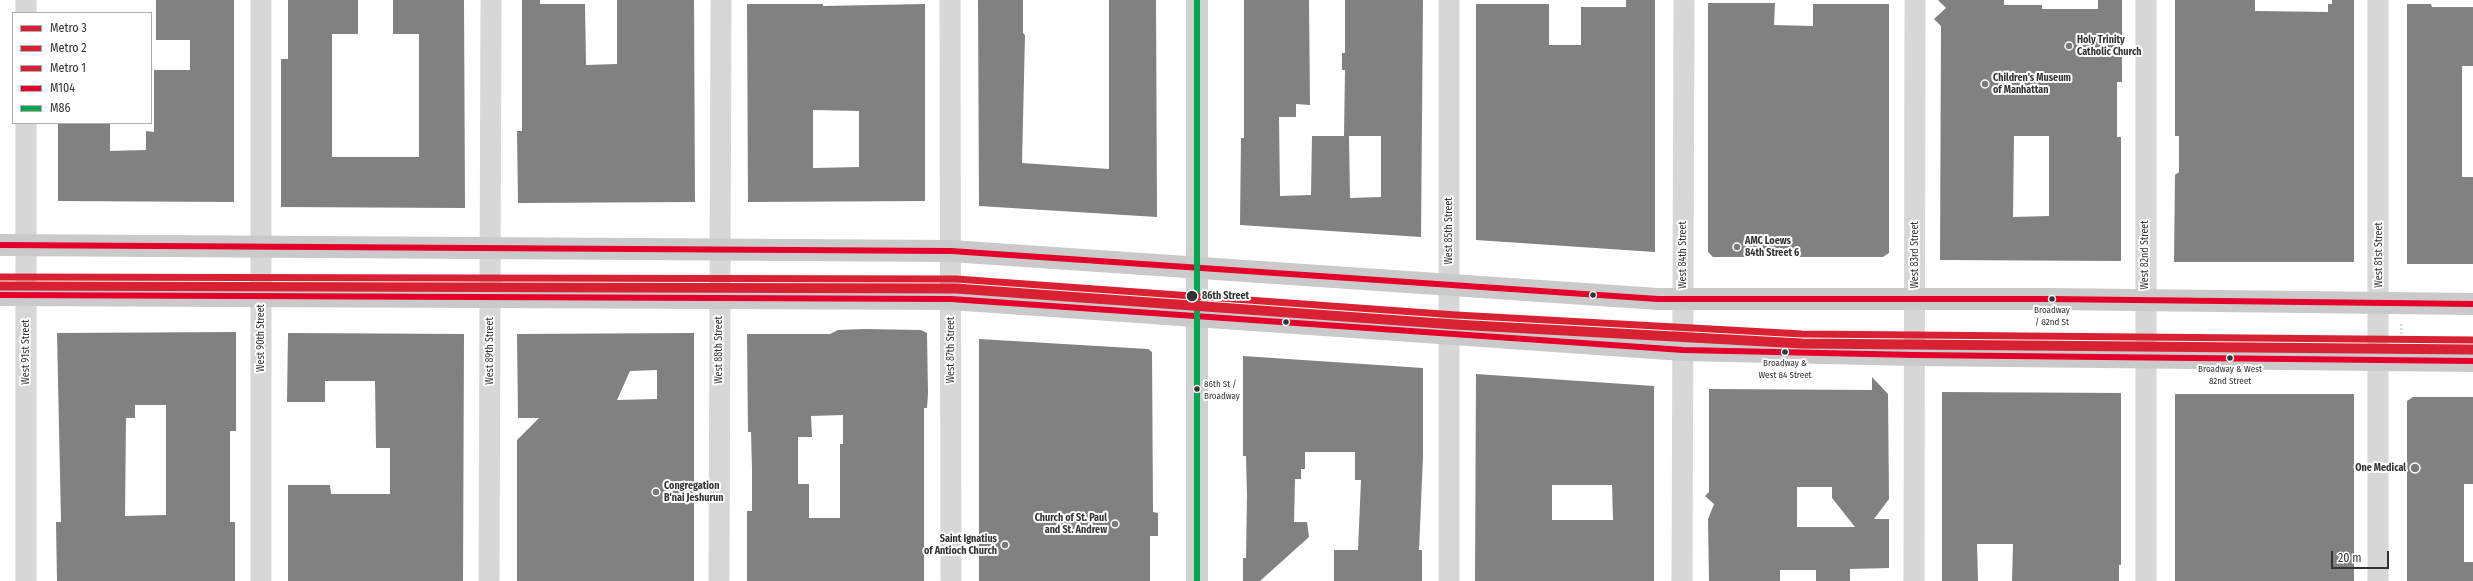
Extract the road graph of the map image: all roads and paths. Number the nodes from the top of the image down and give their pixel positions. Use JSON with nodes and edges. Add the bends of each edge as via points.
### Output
{"nodes":[{"id":1,"x":26,"y":0,"type":"edge"},
{"id":2,"x":261,"y":0,"type":"edge"},
{"id":3,"x":491,"y":0,"type":"edge"},
{"id":4,"x":721,"y":0,"type":"edge"},
{"id":5,"x":950,"y":0,"type":"edge"},
{"id":6,"x":1197,"y":0,"type":"edge"},
{"id":7,"x":1450,"y":0,"type":"edge"},
{"id":8,"x":1684,"y":0,"type":"edge"},
{"id":9,"x":1915,"y":0,"type":"edge"},
{"id":10,"x":2146,"y":0,"type":"edge"},
{"id":11,"x":2378,"y":0,"type":"edge"},
{"id":12,"x":26,"y":12,"type":"edge"},
{"id":13,"x":26,"y":124,"type":"edge"},
{"id":14,"x":0,"y":245,"type":"edge"},
{"id":15,"x":26,"y":245,"type":"junction"},
{"id":16,"x":261,"y":246,"type":"junction"},
{"id":17,"x":491,"y":248,"type":"junction"},
{"id":18,"x":720,"y":249,"type":"junction"},
{"id":19,"x":951,"y":250,"type":"junction"},
{"id":20,"x":1197,"y":268,"type":"junction"},
{"id":21,"x":1449,"y":286,"type":"junction"},
{"id":22,"x":27,"y":295,"type":"junction"},
{"id":23,"x":0,"y":296,"type":"edge"},
{"id":24,"x":262,"y":296,"type":"junction"},
{"id":25,"x":491,"y":296,"type":"junction"},
{"id":26,"x":719,"y":297,"type":"junction"},
{"id":27,"x":951,"y":299,"type":"junction"},
{"id":28,"x":1684,"y":300,"type":"junction"},
{"id":29,"x":1915,"y":300,"type":"junction"},
{"id":30,"x":2145,"y":302,"type":"junction"},
{"id":31,"x":2379,"y":303,"type":"junction"},
{"id":32,"x":2473,"y":304,"type":"edge"},
{"id":33,"x":1197,"y":316,"type":"junction"},
{"id":34,"x":2401,"y":322,"type":"dead end"},
{"id":35,"x":1449,"y":334,"type":"junction"},
{"id":36,"x":2402,"y":339,"type":"dead end"},
{"id":37,"x":1683,"y":350,"type":"junction"},
{"id":38,"x":1915,"y":355,"type":"junction"},
{"id":39,"x":2145,"y":356,"type":"junction"},
{"id":40,"x":2379,"y":361,"type":"junction"},
{"id":41,"x":2473,"y":361,"type":"edge"},
{"id":42,"x":26,"y":581,"type":"edge"},
{"id":43,"x":261,"y":581,"type":"edge"},
{"id":44,"x":489,"y":581,"type":"edge"},
{"id":45,"x":719,"y":581,"type":"edge"},
{"id":46,"x":951,"y":581,"type":"edge"},
{"id":47,"x":1197,"y":581,"type":"edge"},
{"id":48,"x":1449,"y":581,"type":"edge"},
{"id":49,"x":1682,"y":581,"type":"edge"},
{"id":50,"x":1914,"y":581,"type":"edge"},
{"id":51,"x":2146,"y":581,"type":"edge"},
{"id":52,"x":2378,"y":581,"type":"edge"}],
"edges":[{"from":1,"to":12,"type":"street"},
{"from":2,"to":16,"type":"street","name":"West 90th Street"},
{"from":3,"to":17,"type":"street","name":"West 89th Street"},
{"from":4,"to":18,"type":"street","name":"West 88th Street"},
{"from":5,"to":19,"type":"street","name":"West 87th Street"},
{"from":6,"to":20,"type":"main road"},
{"from":7,"to":21,"type":"street","name":"West 85th Street"},
{"from":8,"to":28,"type":"street","name":"West 84th Street"},
{"from":9,"to":29,"type":"street","name":"West 83rd Street"},
{"from":10,"to":30,"type":"street","name":"West 82nd Street"},
{"from":11,"to":31,"type":"street","name":"West 81st Street"},
{"from":13,"to":15,"type":"street","name":"West 91st Street"},
{"from":14,"to":15,"type":"main road"},
{"from":15,"to":16,"type":"main road"},
{"from":15,"to":22,"type":"street","name":"West 91st Street"},
{"from":16,"to":17,"type":"main road"},
{"from":16,"to":24,"type":"street","name":"West 90th Street"},
{"from":17,"to":18,"type":"main road"},
{"from":17,"to":25,"type":"street","name":"West 89th Street"},
{"from":18,"to":19,"type":"main road"},
{"from":18,"to":26,"type":"street","name":"West 88th Street"},
{"from":19,"to":20,"type":"main road"},
{"from":19,"to":27,"type":"street","name":"West 87th Street"},
{"from":20,"to":21,"type":"main road"},
{"from":20,"to":33,"type":"main road"},
{"from":21,"to":28,"type":"main road"},
{"from":21,"to":35,"type":"street","name":"West 85th Street"},
{"from":22,"to":23,"type":"main road"},
{"from":22,"to":24,"type":"main road"},
{"from":22,"to":42,"type":"street","name":"West 91st Street"},
{"from":24,"to":25,"type":"main road"},
{"from":24,"to":43,"type":"street","name":"West 90th Street"},
{"from":25,"to":26,"type":"main road"},
{"from":25,"to":44,"type":"street","name":"West 89th Street"},
{"from":26,"to":27,"type":"main road"},
{"from":26,"to":45,"type":"street","name":"West 88th Street"},
{"from":27,"to":33,"type":"main road"},
{"from":27,"to":46,"type":"street","name":"West 87th Street"},
{"from":28,"to":29,"type":"main road"},
{"from":28,"to":37,"type":"street","name":"West 84th Street"},
{"from":29,"to":30,"type":"main road"},
{"from":29,"to":38,"type":"street","name":"West 83rd Street"},
{"from":30,"to":31,"type":"main road"},
{"from":30,"to":39,"type":"street","name":"West 82nd Street"},
{"from":31,"to":32,"type":"main road"},
{"from":31,"to":40,"type":"street","name":"West 81st Street"},
{"from":33,"to":35,"type":"main road"},
{"from":33,"to":47,"type":"main road"},
{"from":34,"to":36,"type":"path"},
{"from":35,"to":37,"type":"main road"},
{"from":35,"to":48,"type":"street","name":"West 85th Street"},
{"from":37,"to":38,"type":"main road"},
{"from":37,"to":49,"type":"street","name":"West 84th Street"},
{"from":38,"to":39,"type":"main road"},
{"from":38,"to":50,"type":"street","name":"West 83rd Street"},
{"from":39,"to":40,"type":"main road"},
{"from":39,"to":51,"type":"street","name":"West 82nd Street"},
{"from":40,"to":41,"type":"main road"},
{"from":40,"to":52,"type":"street","name":"West 81st Street"}]}
